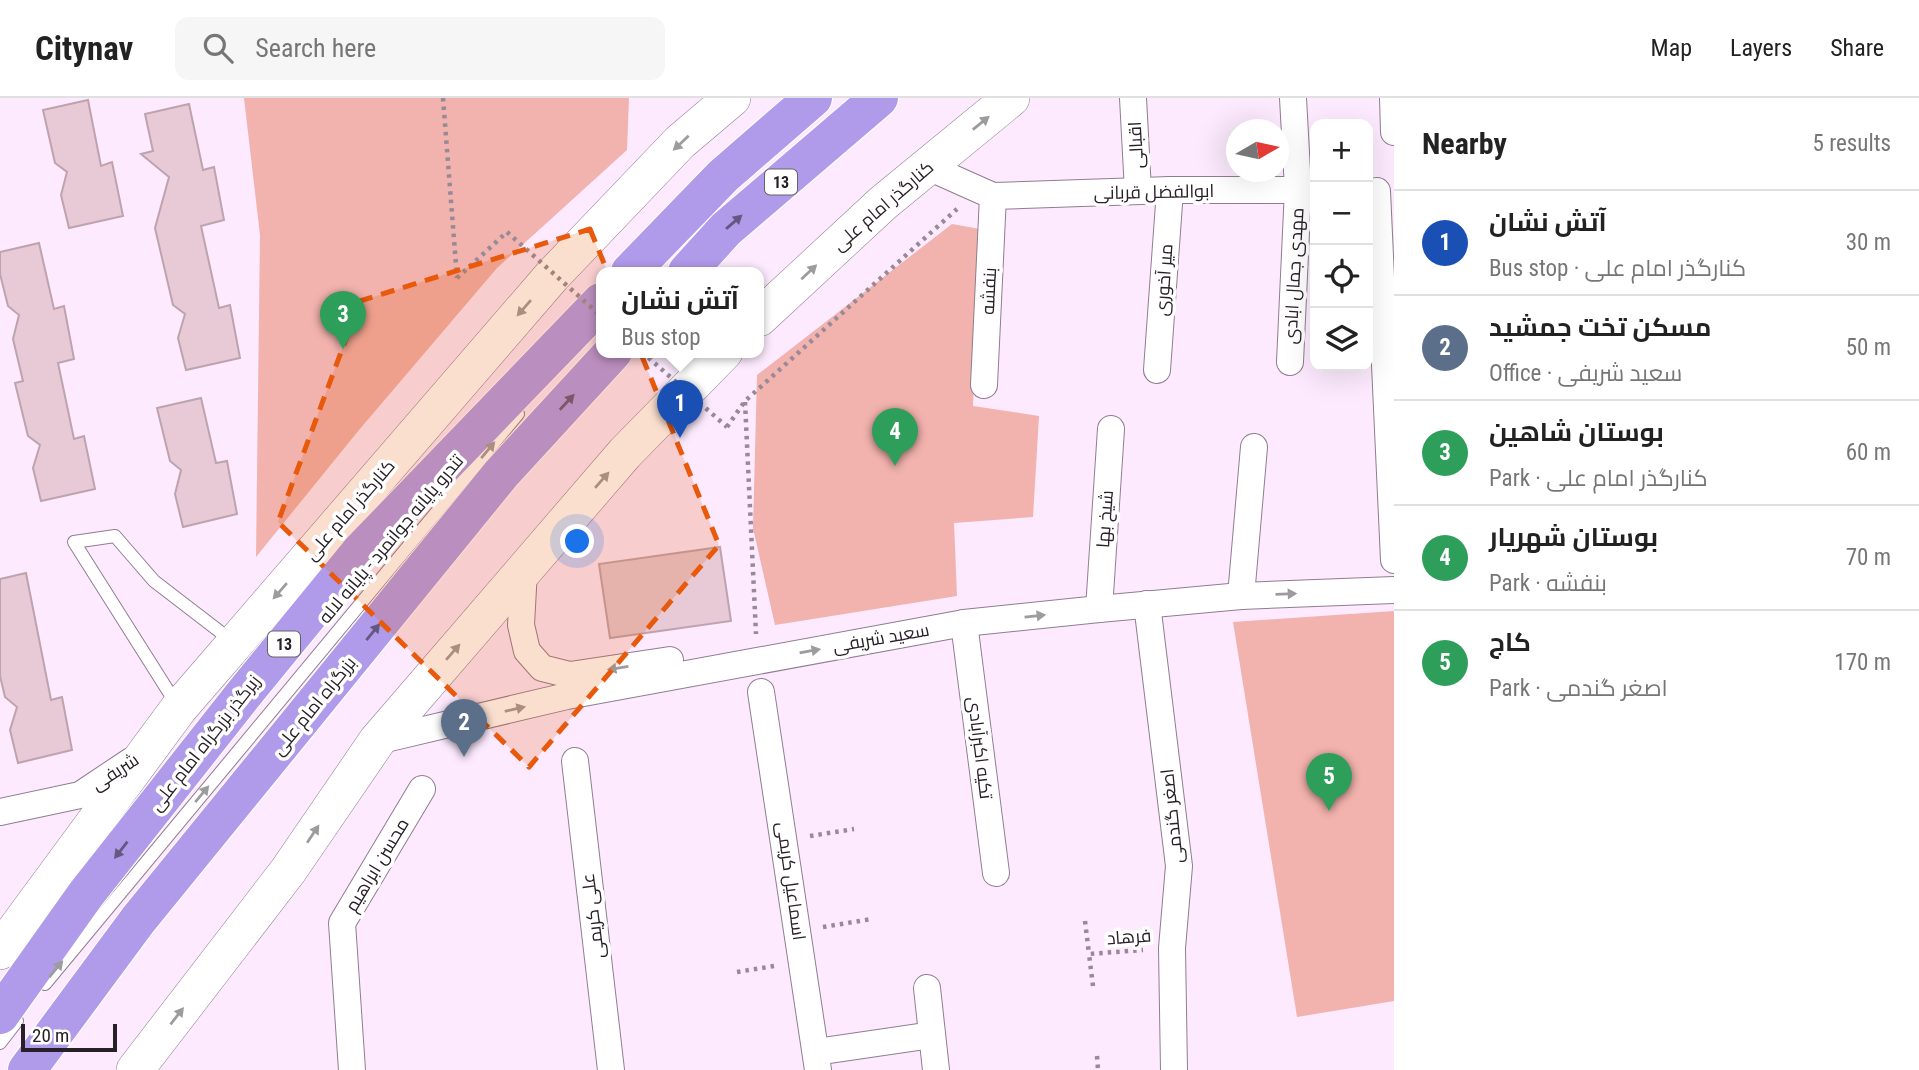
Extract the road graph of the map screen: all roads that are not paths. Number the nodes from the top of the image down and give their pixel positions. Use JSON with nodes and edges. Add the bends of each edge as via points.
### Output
{"nodes":[{"id":1,"x":732,"y":98,"type":"edge"},
{"id":2,"x":879,"y":98,"type":"edge"},
{"id":3,"x":1011,"y":98,"type":"edge"},
{"id":4,"x":1133,"y":98,"type":"edge"},
{"id":5,"x":1293,"y":98,"type":"edge"},
{"id":6,"x":1393,"y":98,"type":"edge"},
{"id":7,"x":817,"y":102,"type":"edge"},
{"id":8,"x":1394,"y":132,"type":"edge"},
{"id":9,"x":928,"y":167,"type":"junction"},
{"id":10,"x":1170,"y":190,"type":"junction"},
{"id":11,"x":1307,"y":190,"type":"edge"},
{"id":12,"x":1138,"y":191,"type":"junction"},
{"id":13,"x":1380,"y":192,"type":"edge"},
{"id":14,"x":993,"y":196,"type":"junction"},
{"id":15,"x":635,"y":267,"type":"edge"},
{"id":16,"x":653,"y":267,"type":"edge"},
{"id":17,"x":692,"y":267,"type":"edge"},
{"id":18,"x":596,"y":307,"type":"edge"},
{"id":19,"x":764,"y":313,"type":"edge"},
{"id":20,"x":608,"y":358,"type":"edge"},
{"id":21,"x":718,"y":358,"type":"edge"},
{"id":22,"x":1290,"y":362,"type":"dead end"},
{"id":23,"x":1157,"y":370,"type":"dead end"},
{"id":24,"x":984,"y":385,"type":"dead end"},
{"id":25,"x":525,"y":405,"type":"dead end"},
{"id":26,"x":1111,"y":429,"type":"dead end"},
{"id":27,"x":1254,"y":447,"type":"dead end"},
{"id":28,"x":1394,"y":560,"type":"edge"},
{"id":29,"x":524,"y":570,"type":"junction"},
{"id":30,"x":1394,"y":590,"type":"edge"},
{"id":31,"x":1241,"y":596,"type":"junction"},
{"id":32,"x":1147,"y":604,"type":"junction"},
{"id":33,"x":1099,"y":608,"type":"junction"},
{"id":34,"x":964,"y":623,"type":"junction"},
{"id":35,"x":235,"y":643,"type":"junction"},
{"id":36,"x":758,"y":661,"type":"junction"},
{"id":37,"x":761,"y":692,"type":"dead end"},
{"id":38,"x":179,"y":708,"type":"junction"},
{"id":39,"x":377,"y":741,"type":"junction"},
{"id":40,"x":147,"y":751,"type":"junction"},
{"id":41,"x":575,"y":761,"type":"dead end"},
{"id":42,"x":422,"y":789,"type":"dead end"},
{"id":43,"x":0,"y":812,"type":"edge"},
{"id":44,"x":996,"y":873,"type":"dead end"},
{"id":45,"x":0,"y":951,"type":"edge"},
{"id":46,"x":927,"y":988,"type":"dead end"},
{"id":47,"x":39,"y":991,"type":"dead end"},
{"id":48,"x":12,"y":1014,"type":"edge"},
{"id":49,"x":932,"y":1035,"type":"junction"},
{"id":50,"x":0,"y":1043,"type":"edge"},
{"id":51,"x":817,"y":1061,"type":"edge"},
{"id":52,"x":27,"y":1070,"type":"edge"},
{"id":53,"x":135,"y":1070,"type":"edge"},
{"id":54,"x":352,"y":1070,"type":"edge"},
{"id":55,"x":611,"y":1070,"type":"edge"},
{"id":56,"x":936,"y":1070,"type":"edge"},
{"id":57,"x":1174,"y":1070,"type":"edge"}],
"edges":[{"from":1,"to":35,"type":"main road","name":"کنارگذر امام علی","one_way":true,"via":[[680,142],[552,276]]},
{"from":17,"to":2,"type":"highway","number":"13","one_way":true,"via":[[726,229]]},
{"from":9,"to":3,"type":"main road","name":"کنارگذر امام علی","one_way":true},
{"from":4,"to":12,"type":"street","name":"اقبالی"},
{"from":5,"to":11,"type":"street","name":"مهدی جمال ابادی"},
{"from":6,"to":8,"type":"street"},
{"from":7,"to":15,"type":"highway","number":"13","via":[[723,176]]},
{"from":7,"to":16,"type":"lane","via":[[717,196]]},
{"from":9,"to":14,"type":"street"},
{"from":19,"to":9,"type":"main road","name":"کنارگذر امام علی","one_way":true},
{"from":10,"to":11,"type":"street","name":"ابوالفضل قربانی"},
{"from":10,"to":12,"type":"street","name":"ابوالفضل قربانی"},
{"from":10,"to":23,"type":"street","name":"میر آخوری"},
{"from":11,"to":22,"type":"street","name":"مهدی جمال ابادی"},
{"from":12,"to":14,"type":"street","name":"ابوالفضل قربانی"},
{"from":13,"to":28,"type":"street"},
{"from":14,"to":24,"type":"street","name":"بنفشه"},
{"from":18,"to":48,"type":"highway","name":"زیرگذر بزرگراه امام علی","number":"13","one_way":true,"via":[[360,552],[86,894]]},
{"from":52,"to":20,"type":"highway","name":"بزرگراه امام علی","one_way":true,"via":[[138,920],[492,484]]},
{"from":29,"to":21,"type":"main road","one_way":true,"via":[[625,453]]},
{"from":47,"to":25,"type":"lane","name":"تندرو پایانه جوانمرد - پایانه لاله","one_way":true},
{"from":26,"to":33,"type":"street","name":"شیخ بها"},
{"from":27,"to":31,"type":"street"},
{"from":36,"to":29,"type":"street","one_way":true,"via":[[718,653],[570,675],[542,668],[527,652],[521,625]]},
{"from":39,"to":29,"type":"main road","one_way":true},
{"from":31,"to":30,"type":"street","name":"سعید شریفی","one_way":true},
{"from":31,"to":32,"type":"street","name":"سعید شریفی"},
{"from":32,"to":33,"type":"street","name":"سعید شریفی"},
{"from":32,"to":57,"type":"street","name":"اصغر گندمی","via":[[1179,866],[1172,948]]},
{"from":34,"to":33,"type":"street","name":"سعید شریفی","one_way":true},
{"from":36,"to":34,"type":"street","name":"سعید شریفی","one_way":true},
{"from":34,"to":44,"type":"street","name":"تکیه اکبرآبادی"},
{"from":35,"to":38,"type":"main road","name":"کنارگذر امام علی"},
{"from":35,"to":38,"type":"lane","via":[[154,581],[114,536],[74,541]]},
{"from":39,"to":36,"type":"street","name":"سعید شریفی","one_way":true,"via":[[567,696]]},
{"from":37,"to":51,"type":"street","name":"اسماعیل کریمی"},
{"from":38,"to":40,"type":"main road","name":"کنارگذر امام علی"},
{"from":53,"to":39,"type":"main road","one_way":true,"via":[[288,871]]},
{"from":40,"to":43,"type":"street","name":"شریفی","via":[[80,795]]},
{"from":40,"to":45,"type":"main road","name":"کنارگذر امام علی"},
{"from":41,"to":55,"type":"street","name":"علی کریمی"},
{"from":42,"to":54,"type":"street","name":"محسن ابراهیم","via":[[342,923]]},
{"from":46,"to":49,"type":"street"},
{"from":48,"to":50,"type":"lane"},
{"from":49,"to":51,"type":"street"},
{"from":49,"to":56,"type":"street"}]}
